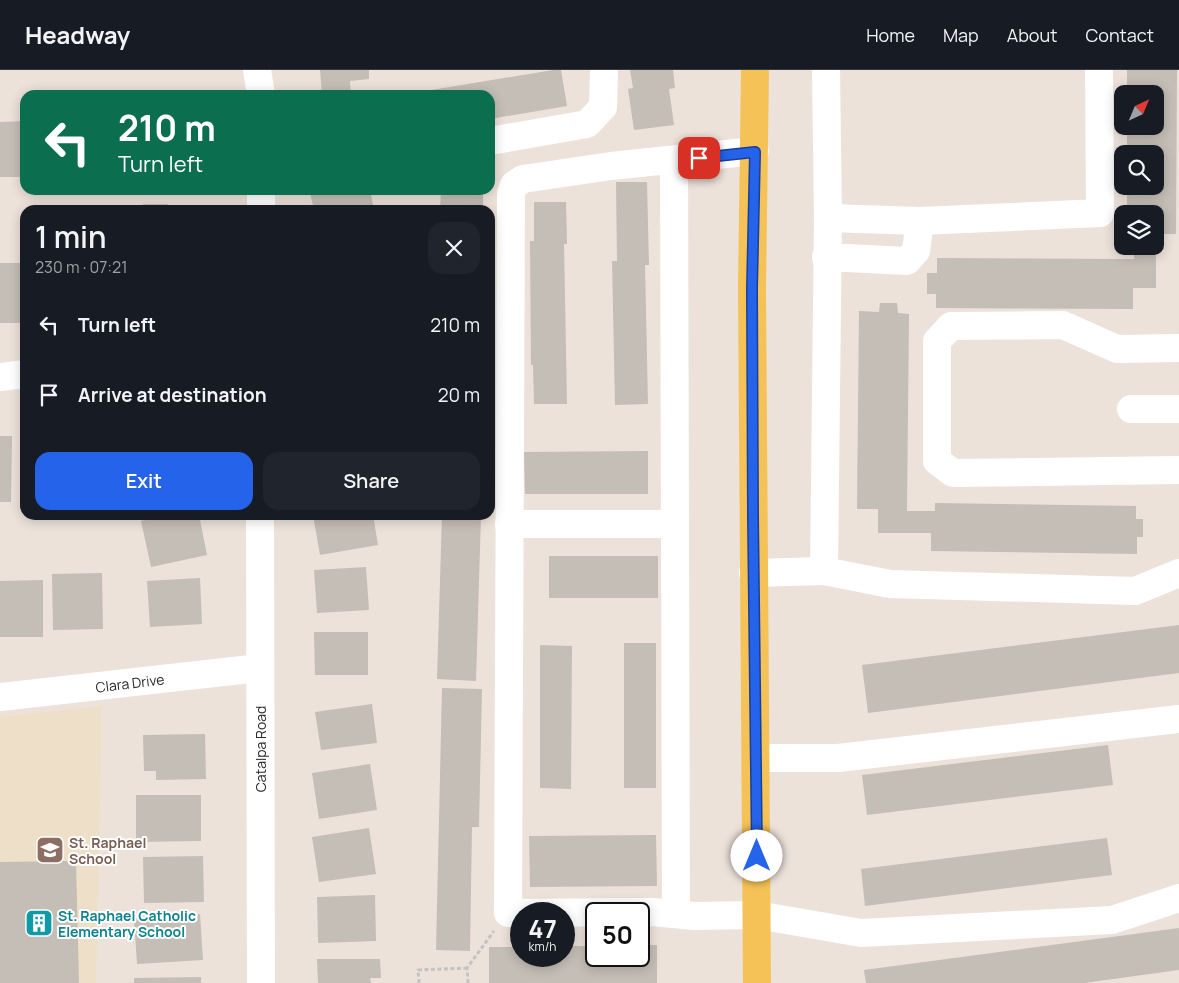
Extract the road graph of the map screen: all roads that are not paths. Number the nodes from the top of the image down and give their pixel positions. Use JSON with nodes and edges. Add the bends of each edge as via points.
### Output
{"nodes":[{"id":1,"x":257,"y":70,"type":"edge"},
{"id":2,"x":604,"y":70,"type":"edge"},
{"id":3,"x":755,"y":70,"type":"edge"},
{"id":4,"x":826,"y":70,"type":"edge"},
{"id":5,"x":1099,"y":70,"type":"edge"},
{"id":6,"x":260,"y":90,"type":"edge"},
{"id":7,"x":495,"y":140,"type":"edge"},
{"id":8,"x":755,"y":152,"type":"junction"},
{"id":9,"x":674,"y":160,"type":"junction"},
{"id":10,"x":828,"y":218,"type":"junction"},
{"id":11,"x":920,"y":221,"type":"junction"},
{"id":12,"x":826,"y":257,"type":"junction"},
{"id":13,"x":1179,"y":348,"type":"edge"},
{"id":14,"x":20,"y":374,"type":"edge"},
{"id":15,"x":0,"y":376,"type":"edge"},
{"id":16,"x":1131,"y":409,"type":"dead end"},
{"id":17,"x":1179,"y":409,"type":"edge"},
{"id":18,"x":1179,"y":470,"type":"edge"},
{"id":19,"x":260,"y":520,"type":"edge"},
{"id":20,"x":509,"y":524,"type":"junction"},
{"id":21,"x":675,"y":524,"type":"junction"},
{"id":22,"x":824,"y":571,"type":"junction"},
{"id":23,"x":753,"y":573,"type":"junction"},
{"id":24,"x":1179,"y":573,"type":"edge"},
{"id":25,"x":259,"y":668,"type":"junction"},
{"id":26,"x":0,"y":697,"type":"edge"},
{"id":27,"x":1179,"y":719,"type":"edge"},
{"id":28,"x":757,"y":758,"type":"junction"},
{"id":29,"x":1179,"y":898,"type":"edge"},
{"id":30,"x":676,"y":914,"type":"junction"},
{"id":31,"x":757,"y":915,"type":"junction"},
{"id":32,"x":261,"y":983,"type":"edge"},
{"id":33,"x":757,"y":983,"type":"edge"}],
"edges":[{"from":1,"to":6,"type":"street"},
{"from":2,"to":7,"type":"street","via":[[603,107],[587,124]]},
{"from":3,"to":8,"type":"main road"},
{"from":4,"to":10,"type":"street"},
{"from":5,"to":11,"type":"street","via":[[1100,212]]},
{"from":8,"to":9,"type":"street"},
{"from":8,"to":23,"type":"main road"},
{"from":9,"to":20,"type":"street","via":[[523,179],[514,186],[509,201]]},
{"from":9,"to":21,"type":"street"},
{"from":10,"to":11,"type":"street"},
{"from":10,"to":12,"type":"street"},
{"from":11,"to":12,"type":"street","via":[[916,251],[907,261]]},
{"from":12,"to":22,"type":"street"},
{"from":13,"to":18,"type":"street","via":[[1117,349],[1063,325],[950,326],[937,342],[937,461],[953,473]]},
{"from":14,"to":15,"type":"street"},
{"from":16,"to":17,"type":"street"},
{"from":19,"to":25,"type":"street","name":"Catalpa Road"},
{"from":20,"to":21,"type":"street"},
{"from":20,"to":30,"type":"street","via":[[508,913]]},
{"from":21,"to":30,"type":"street"},
{"from":22,"to":23,"type":"street"},
{"from":22,"to":24,"type":"street","via":[[890,584],[1136,591]]},
{"from":23,"to":28,"type":"main road"},
{"from":25,"to":26,"type":"street","name":"Clara Drive"},
{"from":25,"to":32,"type":"street","name":"Catalpa Road"},
{"from":27,"to":28,"type":"street","via":[[838,758]]},
{"from":28,"to":31,"type":"main road"},
{"from":29,"to":31,"type":"street","via":[[1112,920],[861,933]]},
{"from":30,"to":31,"type":"street"},
{"from":31,"to":33,"type":"main road"}]}
